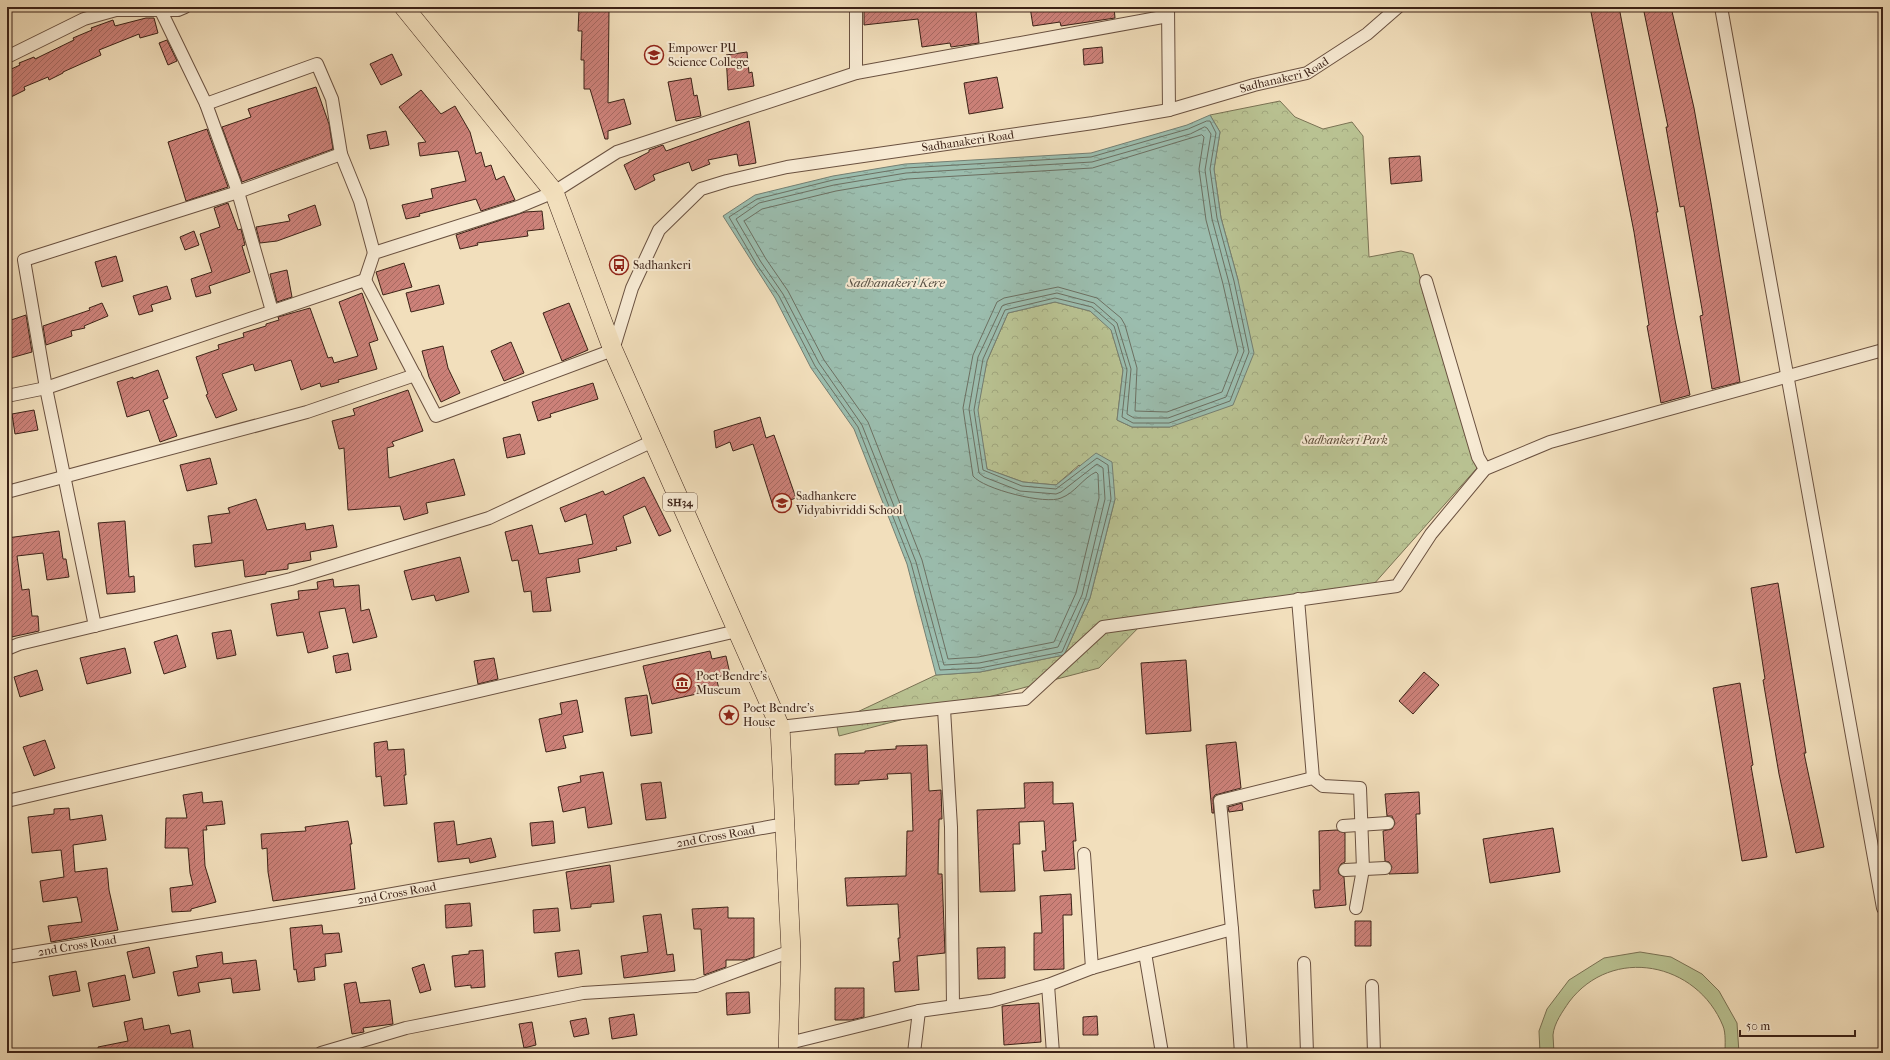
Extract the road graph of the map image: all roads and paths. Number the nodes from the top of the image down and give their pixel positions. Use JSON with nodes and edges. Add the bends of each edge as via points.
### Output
{"nodes":[{"id":1,"x":185,"y":7,"type":"edge"},
{"id":2,"x":404,"y":7,"type":"edge"},
{"id":3,"x":856,"y":7,"type":"edge"},
{"id":4,"x":1398,"y":7,"type":"edge"},
{"id":5,"x":1721,"y":7,"type":"edge"},
{"id":6,"x":161,"y":11,"type":"junction"},
{"id":7,"x":1168,"y":12,"type":"edge"},
{"id":8,"x":7,"y":57,"type":"edge"},
{"id":9,"x":856,"y":73,"type":"junction"},
{"id":10,"x":206,"y":104,"type":"junction"},
{"id":11,"x":1169,"y":110,"type":"junction"},
{"id":12,"x":341,"y":154,"type":"junction"},
{"id":13,"x":238,"y":192,"type":"junction"},
{"id":14,"x":554,"y":192,"type":"junction"},
{"id":15,"x":374,"y":253,"type":"junction"},
{"id":16,"x":365,"y":280,"type":"junction"},
{"id":17,"x":1426,"y":282,"type":"dead end"},
{"id":18,"x":272,"y":311,"type":"junction"},
{"id":19,"x":613,"y":350,"type":"junction"},
{"id":20,"x":1883,"y":350,"type":"edge"},
{"id":21,"x":415,"y":375,"type":"junction"},
{"id":22,"x":1788,"y":377,"type":"junction"},
{"id":23,"x":46,"y":388,"type":"junction"},
{"id":24,"x":7,"y":396,"type":"edge"},
{"id":25,"x":653,"y":441,"type":"junction"},
{"id":26,"x":1485,"y":468,"type":"junction"},
{"id":27,"x":64,"y":477,"type":"junction"},
{"id":28,"x":7,"y":492,"type":"edge"},
{"id":29,"x":1298,"y":599,"type":"junction"},
{"id":30,"x":95,"y":626,"type":"junction"},
{"id":31,"x":737,"y":631,"type":"junction"},
{"id":32,"x":7,"y":649,"type":"edge"},
{"id":33,"x":944,"y":709,"type":"junction"},
{"id":34,"x":780,"y":727,"type":"junction"},
{"id":35,"x":1313,"y":778,"type":"junction"},
{"id":36,"x":7,"y":801,"type":"edge"},
{"id":37,"x":1388,"y":823,"type":"dead end"},
{"id":38,"x":785,"y":824,"type":"junction"},
{"id":39,"x":1361,"y":825,"type":"junction"},
{"id":40,"x":1343,"y":826,"type":"dead end"},
{"id":41,"x":1084,"y":854,"type":"dead end"},
{"id":42,"x":1385,"y":868,"type":"dead end"},
{"id":43,"x":1363,"y":869,"type":"junction"},
{"id":44,"x":1345,"y":870,"type":"dead end"},
{"id":45,"x":1356,"y":908,"type":"dead end"},
{"id":46,"x":1883,"y":908,"type":"edge"},
{"id":47,"x":1232,"y":929,"type":"junction"},
{"id":48,"x":791,"y":951,"type":"junction"},
{"id":49,"x":1145,"y":953,"type":"junction"},
{"id":50,"x":7,"y":957,"type":"edge"},
{"id":51,"x":1304,"y":963,"type":"dead end"},
{"id":52,"x":1092,"y":968,"type":"junction"},
{"id":53,"x":1048,"y":985,"type":"junction"},
{"id":54,"x":1372,"y":986,"type":"dead end"},
{"id":55,"x":953,"y":1006,"type":"junction"},
{"id":56,"x":919,"y":1012,"type":"junction"},
{"id":57,"x":789,"y":1048,"type":"edge"},
{"id":58,"x":321,"y":1053,"type":"edge"},
{"id":59,"x":914,"y":1053,"type":"edge"},
{"id":60,"x":1053,"y":1053,"type":"edge"},
{"id":61,"x":1162,"y":1053,"type":"edge"},
{"id":62,"x":1241,"y":1053,"type":"edge"},
{"id":63,"x":1307,"y":1053,"type":"edge"},
{"id":64,"x":1374,"y":1053,"type":"edge"}],
"edges":[{"from":1,"to":6,"type":"street"},
{"from":2,"to":14,"type":"main road","number":"SH34"},
{"from":3,"to":9,"type":"street"},
{"from":4,"to":11,"type":"street","name":"Sadhanakeri Road","via":[[1367,34],[1307,73],[1254,85]]},
{"from":5,"to":22,"type":"street"},
{"from":6,"to":8,"type":"street","via":[[116,10],[84,19]]},
{"from":6,"to":10,"type":"street"},
{"from":7,"to":9,"type":"street"},
{"from":7,"to":11,"type":"street"},
{"from":9,"to":14,"type":"street","via":[[617,152]]},
{"from":10,"to":12,"type":"street","via":[[317,64],[332,99]]},
{"from":10,"to":13,"type":"street"},
{"from":11,"to":19,"type":"street","name":"Sadhanakeri Road","via":[[787,167],[701,189],[660,230],[632,288]]},
{"from":12,"to":13,"type":"street"},
{"from":12,"to":15,"type":"street","via":[[360,201]]},
{"from":13,"to":18,"type":"street"},
{"from":13,"to":23,"type":"street","via":[[24,260]]},
{"from":14,"to":15,"type":"street","via":[[518,207]]},
{"from":14,"to":19,"type":"main road","number":"SH34"},
{"from":15,"to":16,"type":"street"},
{"from":16,"to":18,"type":"street"},
{"from":16,"to":21,"type":"street"},
{"from":17,"to":26,"type":"street","via":[[1478,457]]},
{"from":18,"to":23,"type":"street"},
{"from":19,"to":21,"type":"street","via":[[436,416]]},
{"from":19,"to":25,"type":"main road","number":"SH34"},
{"from":20,"to":22,"type":"street"},
{"from":21,"to":27,"type":"street","via":[[307,412]]},
{"from":22,"to":26,"type":"street","via":[[1550,442]]},
{"from":22,"to":46,"type":"street"},
{"from":23,"to":24,"type":"street"},
{"from":23,"to":27,"type":"street"},
{"from":25,"to":30,"type":"street","via":[[489,518],[291,579]]},
{"from":25,"to":31,"type":"main road","number":"SH34"},
{"from":26,"to":29,"type":"street","via":[[1431,534],[1397,586]]},
{"from":27,"to":28,"type":"street"},
{"from":27,"to":30,"type":"street"},
{"from":29,"to":33,"type":"street","via":[[1103,627],[1025,699]]},
{"from":29,"to":35,"type":"street"},
{"from":30,"to":32,"type":"street"},
{"from":31,"to":34,"type":"main road","number":"SH34"},
{"from":31,"to":36,"type":"street"},
{"from":33,"to":34,"type":"street"},
{"from":33,"to":55,"type":"street","via":[[951,827]]},
{"from":34,"to":38,"type":"main road","number":"SH34"},
{"from":35,"to":39,"type":"street","via":[[1323,786],[1360,788]]},
{"from":35,"to":47,"type":"street","via":[[1220,800]]},
{"from":37,"to":39,"type":"street"},
{"from":38,"to":48,"type":"main road","number":"SH34"},
{"from":38,"to":50,"type":"street","name":"2nd Cross Road","via":[[370,898]]},
{"from":39,"to":40,"type":"street"},
{"from":39,"to":43,"type":"street"},
{"from":41,"to":52,"type":"street"},
{"from":42,"to":43,"type":"street"},
{"from":43,"to":44,"type":"street"},
{"from":43,"to":45,"type":"street"},
{"from":47,"to":49,"type":"street"},
{"from":47,"to":62,"type":"street"},
{"from":48,"to":57,"type":"main road","number":"SH34"},
{"from":48,"to":58,"type":"street","via":[[696,986],[583,993],[406,1028]]},
{"from":49,"to":52,"type":"street"},
{"from":49,"to":61,"type":"street"},
{"from":51,"to":63,"type":"street"},
{"from":52,"to":53,"type":"street"},
{"from":53,"to":55,"type":"street","via":[[991,1001]]},
{"from":53,"to":60,"type":"street"},
{"from":54,"to":64,"type":"street"},
{"from":55,"to":56,"type":"street"},
{"from":56,"to":57,"type":"street"},
{"from":56,"to":59,"type":"street"}]}
